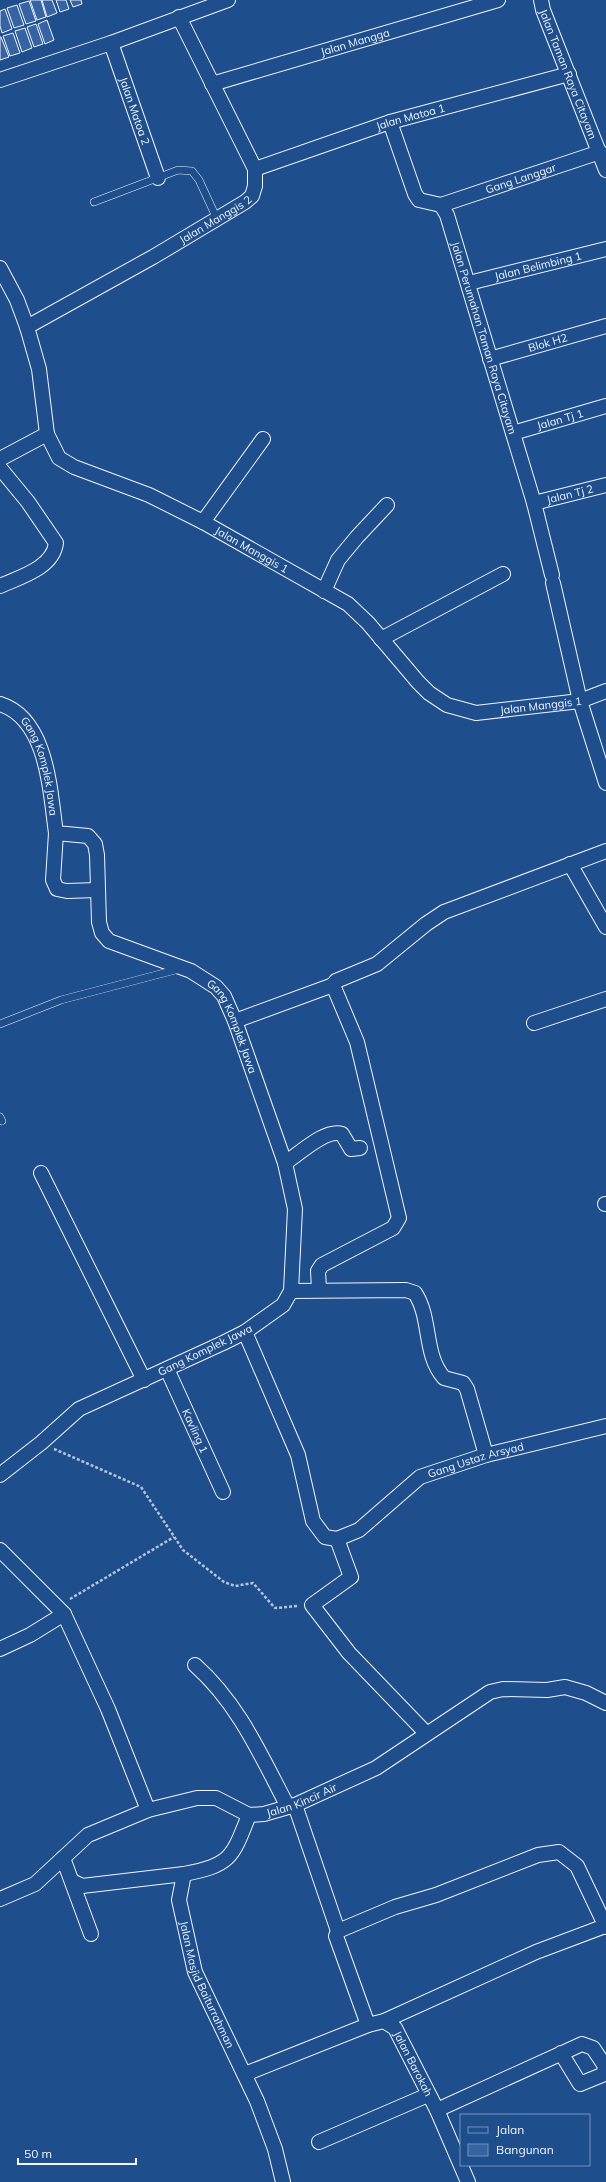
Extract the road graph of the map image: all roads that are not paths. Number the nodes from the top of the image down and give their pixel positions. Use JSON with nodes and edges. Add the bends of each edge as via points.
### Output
{"nodes":[{"id":1,"x":228,"y":0,"type":"edge"},
{"id":2,"x":498,"y":0,"type":"edge"},
{"id":3,"x":214,"y":2,"type":"edge"},
{"id":4,"x":545,"y":3,"type":"edge"},
{"id":5,"x":178,"y":17,"type":"junction"},
{"id":6,"x":112,"y":43,"type":"junction"},
{"id":7,"x":568,"y":74,"type":"junction"},
{"id":8,"x":0,"y":80,"type":"edge"},
{"id":9,"x":212,"y":84,"type":"junction"},
{"id":10,"x":390,"y":122,"type":"junction"},
{"id":11,"x":600,"y":152,"type":"junction"},
{"id":12,"x":255,"y":169,"type":"junction"},
{"id":13,"x":606,"y":170,"type":"edge"},
{"id":14,"x":158,"y":178,"type":"junction"},
{"id":15,"x":94,"y":202,"type":"dead end"},
{"id":16,"x":442,"y":205,"type":"junction"},
{"id":17,"x":217,"y":219,"type":"junction"},
{"id":18,"x":606,"y":249,"type":"edge"},
{"id":19,"x":0,"y":268,"type":"edge"},
{"id":20,"x":469,"y":283,"type":"junction"},
{"id":21,"x":606,"y":326,"type":"edge"},
{"id":22,"x":27,"y":327,"type":"junction"},
{"id":23,"x":490,"y":359,"type":"junction"},
{"id":24,"x":606,"y":406,"type":"edge"},
{"id":25,"x":513,"y":433,"type":"junction"},
{"id":26,"x":47,"y":434,"type":"junction"},
{"id":27,"x":263,"y":439,"type":"dead end"},
{"id":28,"x":0,"y":459,"type":"edge"},
{"id":29,"x":0,"y":468,"type":"edge"},
{"id":30,"x":606,"y":485,"type":"edge"},
{"id":31,"x":534,"y":503,"type":"junction"},
{"id":32,"x":387,"y":505,"type":"dead end"},
{"id":33,"x":203,"y":522,"type":"junction"},
{"id":34,"x":503,"y":574,"type":"dead end"},
{"id":35,"x":0,"y":586,"type":"edge"},
{"id":36,"x":324,"y":591,"type":"junction"},
{"id":37,"x":381,"y":639,"type":"junction"},
{"id":38,"x":606,"y":691,"type":"edge"},
{"id":39,"x":580,"y":701,"type":"junction"},
{"id":40,"x":0,"y":704,"type":"edge"},
{"id":41,"x":606,"y":783,"type":"edge"},
{"id":42,"x":56,"y":833,"type":"junction"},
{"id":43,"x":606,"y":851,"type":"edge"},
{"id":44,"x":570,"y":864,"type":"junction"},
{"id":45,"x":97,"y":890,"type":"junction"},
{"id":46,"x":606,"y":928,"type":"edge"},
{"id":47,"x":185,"y":968,"type":"junction"},
{"id":48,"x":333,"y":985,"type":"junction"},
{"id":49,"x":606,"y":999,"type":"edge"},
{"id":50,"x":235,"y":1021,"type":"junction"},
{"id":51,"x":534,"y":1023,"type":"dead end"},
{"id":52,"x":0,"y":1024,"type":"edge"},
{"id":53,"x":360,"y":1148,"type":"dead end"},
{"id":54,"x":286,"y":1163,"type":"junction"},
{"id":55,"x":41,"y":1173,"type":"dead end"},
{"id":56,"x":319,"y":1289,"type":"junction"},
{"id":57,"x":292,"y":1291,"type":"junction"},
{"id":58,"x":245,"y":1332,"type":"junction"},
{"id":59,"x":167,"y":1369,"type":"junction"},
{"id":60,"x":144,"y":1380,"type":"junction"},
{"id":61,"x":606,"y":1426,"type":"edge"},
{"id":62,"x":486,"y":1455,"type":"junction"},
{"id":63,"x":0,"y":1475,"type":"edge"},
{"id":64,"x":223,"y":1492,"type":"dead end"},
{"id":65,"x":337,"y":1539,"type":"junction"},
{"id":66,"x":0,"y":1550,"type":"edge"},
{"id":67,"x":61,"y":1610,"type":"junction"},
{"id":68,"x":0,"y":1649,"type":"edge"},
{"id":69,"x":195,"y":1665,"type":"dead end"},
{"id":70,"x":606,"y":1703,"type":"edge"},
{"id":71,"x":426,"y":1733,"type":"junction"},
{"id":72,"x":291,"y":1806,"type":"junction"},
{"id":73,"x":148,"y":1810,"type":"junction"},
{"id":74,"x":249,"y":1815,"type":"junction"},
{"id":75,"x":63,"y":1858,"type":"junction"},
{"id":76,"x":184,"y":1874,"type":"junction"},
{"id":77,"x":72,"y":1881,"type":"junction"},
{"id":78,"x":0,"y":1900,"type":"edge"},
{"id":79,"x":602,"y":1904,"type":"edge"},
{"id":80,"x":605,"y":1926,"type":"edge"},
{"id":81,"x":338,"y":1931,"type":"junction"},
{"id":82,"x":91,"y":1934,"type":"dead end"},
{"id":83,"x":384,"y":2021,"type":"junction"},
{"id":84,"x":368,"y":2025,"type":"junction"},
{"id":85,"x":562,"y":2053,"type":"dead end"},
{"id":86,"x":245,"y":2074,"type":"junction"},
{"id":87,"x":428,"y":2095,"type":"junction"},
{"id":88,"x":437,"y":2110,"type":"junction"},
{"id":89,"x":320,"y":2142,"type":"dead end"},
{"id":90,"x":460,"y":2163,"type":"edge"},
{"id":91,"x":461,"y":2166,"type":"edge"},
{"id":92,"x":283,"y":2182,"type":"edge"},
{"id":93,"x":468,"y":2182,"type":"edge"}],
"edges":[{"from":1,"to":3,"type":"street"},
{"from":2,"to":9,"type":"street","name":"Jalan Mangga"},
{"from":3,"to":5,"type":"street"},
{"from":4,"to":7,"type":"street","name":"Jalan Taman Raya Citayam"},
{"from":5,"to":6,"type":"street"},
{"from":5,"to":9,"type":"street","name":"Jalan Manggis 2"},
{"from":6,"to":8,"type":"street"},
{"from":6,"to":14,"type":"street","name":"Jalan Matoa 2"},
{"from":7,"to":10,"type":"street","name":"Jalan Matoa 1"},
{"from":7,"to":11,"type":"street","name":"Jalan Taman Raya Citayam"},
{"from":9,"to":12,"type":"street","name":"Jalan Manggis 2"},
{"from":10,"to":12,"type":"street","name":"Jalan Matoa 1"},
{"from":10,"to":16,"type":"street","via":[[415,194],[419,200]]},
{"from":11,"to":13,"type":"street","name":"Jalan Taman Raya Citayam"},
{"from":11,"to":16,"type":"street","name":"Gang Langgar"},
{"from":12,"to":17,"type":"street","name":"Jalan Manggis 2","via":[[252,196]]},
{"from":14,"to":15,"type":"lane"},
{"from":14,"to":17,"type":"lane","via":[[178,170],[192,171],[199,180]]},
{"from":16,"to":20,"type":"street","name":"Jalan Perumahan Taman Raya Citayam"},
{"from":17,"to":22,"type":"street","name":"Jalan Manggis 2"},
{"from":18,"to":20,"type":"street","name":"Jalan Belimbing 1"},
{"from":19,"to":22,"type":"street","name":"Jalan Manggis 1","via":[[17,300]]},
{"from":20,"to":23,"type":"street","name":"Jalan Perumahan Taman Raya Citayam"},
{"from":21,"to":23,"type":"street","name":"Blok H2"},
{"from":22,"to":26,"type":"street","name":"Jalan Manggis 1","via":[[39,369]]},
{"from":23,"to":25,"type":"street","name":"Jalan Perumahan Taman Raya Citayam"},
{"from":24,"to":25,"type":"street","name":"Jalan Tj 1"},
{"from":25,"to":31,"type":"street","name":"Jalan Perumahan Taman Raya Citayam"},
{"from":26,"to":28,"type":"street"},
{"from":26,"to":33,"type":"street","name":"Jalan Manggis 1","via":[[58,458],[74,467],[149,495]]},
{"from":27,"to":33,"type":"street"},
{"from":29,"to":35,"type":"street","via":[[28,502],[56,543],[55,550],[43,565]]},
{"from":30,"to":31,"type":"street","name":"Jalan Tj 2"},
{"from":31,"to":39,"type":"street","name":"Jalan Perumahan Taman Raya Citayam"},
{"from":32,"to":36,"type":"street","via":[[338,560]]},
{"from":33,"to":36,"type":"street","name":"Jalan Manggis 1"},
{"from":34,"to":37,"type":"street"},
{"from":36,"to":37,"type":"street","name":"Jalan Manggis 1","via":[[359,613]]},
{"from":37,"to":39,"type":"street","name":"Jalan Manggis 1","via":[[429,694],[460,710],[476,713]]},
{"from":38,"to":39,"type":"street","name":"Jalan Manggis 1"},
{"from":39,"to":41,"type":"street","name":"Jalan Perumahan Taman Raya Citayam"},
{"from":40,"to":42,"type":"street","name":"Gang Komplek Jawa","via":[[13,708],[35,737],[46,766]]},
{"from":42,"to":45,"type":"street","name":"Gang Komplek Jawa","via":[[88,836],[95,844]]},
{"from":42,"to":45,"type":"street","via":[[53,880],[57,889]]},
{"from":43,"to":44,"type":"street"},
{"from":44,"to":46,"type":"street"},
{"from":44,"to":48,"type":"street","via":[[444,912],[377,964],[336,981]]},
{"from":45,"to":47,"type":"street","name":"Gang Komplek Jawa","via":[[99,922],[108,941]]},
{"from":47,"to":50,"type":"street","name":"Gang Komplek Jawa","via":[[216,987],[224,996]]},
{"from":47,"to":52,"type":"lane","via":[[61,1000]]},
{"from":48,"to":50,"type":"street"},
{"from":48,"to":56,"type":"street","via":[[357,1042],[399,1218],[393,1228],[322,1265],[318,1271]]},
{"from":49,"to":51,"type":"street"},
{"from":50,"to":54,"type":"street","name":"Gang Komplek Jawa"},
{"from":53,"to":54,"type":"street","via":[[351,1148],[342,1134],[332,1133],[317,1140]]},
{"from":54,"to":57,"type":"street","name":"Gang Komplek Jawa","via":[[295,1210]]},
{"from":55,"to":60,"type":"street","name":"Gang Komplek Jawa"},
{"from":56,"to":57,"type":"street"},
{"from":56,"to":62,"type":"street","via":[[406,1290],[415,1293],[422,1309],[432,1357],[444,1378],[463,1383],[467,1388]]},
{"from":57,"to":58,"type":"street","name":"Gang Komplek Jawa","via":[[283,1305]]},
{"from":58,"to":59,"type":"street","name":"Gang Komplek Jawa"},
{"from":58,"to":65,"type":"street","via":[[298,1455],[313,1521],[325,1537]]},
{"from":59,"to":60,"type":"street","name":"Gang Komplek Jawa"},
{"from":59,"to":64,"type":"street","name":"Kavling 1"},
{"from":60,"to":63,"type":"street","name":"Gang Komplek Jawa","via":[[80,1409]]},
{"from":61,"to":62,"type":"street","name":"Gang Ustaz Arsyad"},
{"from":62,"to":65,"type":"street","name":"Gang Ustaz Arsyad","via":[[420,1477],[359,1530]]},
{"from":65,"to":71,"type":"street","via":[[351,1577],[312,1605],[349,1653]]},
{"from":66,"to":67,"type":"street"},
{"from":67,"to":68,"type":"street","via":[[30,1635]]},
{"from":67,"to":73,"type":"street","via":[[108,1708]]},
{"from":69,"to":72,"type":"street","via":[[244,1722]]},
{"from":70,"to":71,"type":"street","name":"Jalan Kincir Air","via":[[586,1693],[565,1687],[548,1690],[503,1689],[490,1692]]},
{"from":71,"to":72,"type":"street","name":"Jalan Kincir Air","via":[[376,1768]]},
{"from":72,"to":74,"type":"street","name":"Jalan Kincir Air","via":[[264,1814]]},
{"from":72,"to":81,"type":"street"},
{"from":73,"to":74,"type":"street","via":[[197,1798],[216,1798]]},
{"from":73,"to":75,"type":"street","via":[[88,1835]]},
{"from":74,"to":76,"type":"street","via":[[237,1844],[225,1862],[208,1870]]},
{"from":75,"to":77,"type":"street"},
{"from":75,"to":78,"type":"street","via":[[35,1884]]},
{"from":76,"to":77,"type":"street","via":[[82,1886]]},
{"from":76,"to":86,"type":"street","name":"Jalan Masjid Baiturrahman","via":[[179,1900],[195,1972]]},
{"from":77,"to":82,"type":"street"},
{"from":79,"to":80,"type":"street"},
{"from":79,"to":81,"type":"street","via":[[577,1866],[559,1852],[538,1855],[436,1895],[395,1907]]},
{"from":80,"to":83,"type":"street","via":[[536,1952]]},
{"from":81,"to":84,"type":"street","via":[[337,1944]]},
{"from":83,"to":84,"type":"street","name":"Jalan Barokah"},
{"from":83,"to":87,"type":"street","name":"Jalan Barokah","via":[[395,2028]]},
{"from":84,"to":86,"type":"street","name":"Jalan Barokah"},
{"from":85,"to":88,"type":"street"},
{"from":86,"to":92,"type":"street","name":"Jalan Masjid Baiturrahman","via":[[275,2150]]},
{"from":87,"to":88,"type":"street","name":"Jalan Barokah"},
{"from":87,"to":89,"type":"street"},
{"from":88,"to":90,"type":"street","name":"Jalan Barokah"},
{"from":91,"to":93,"type":"street","name":"Jalan Barokah"}]}
